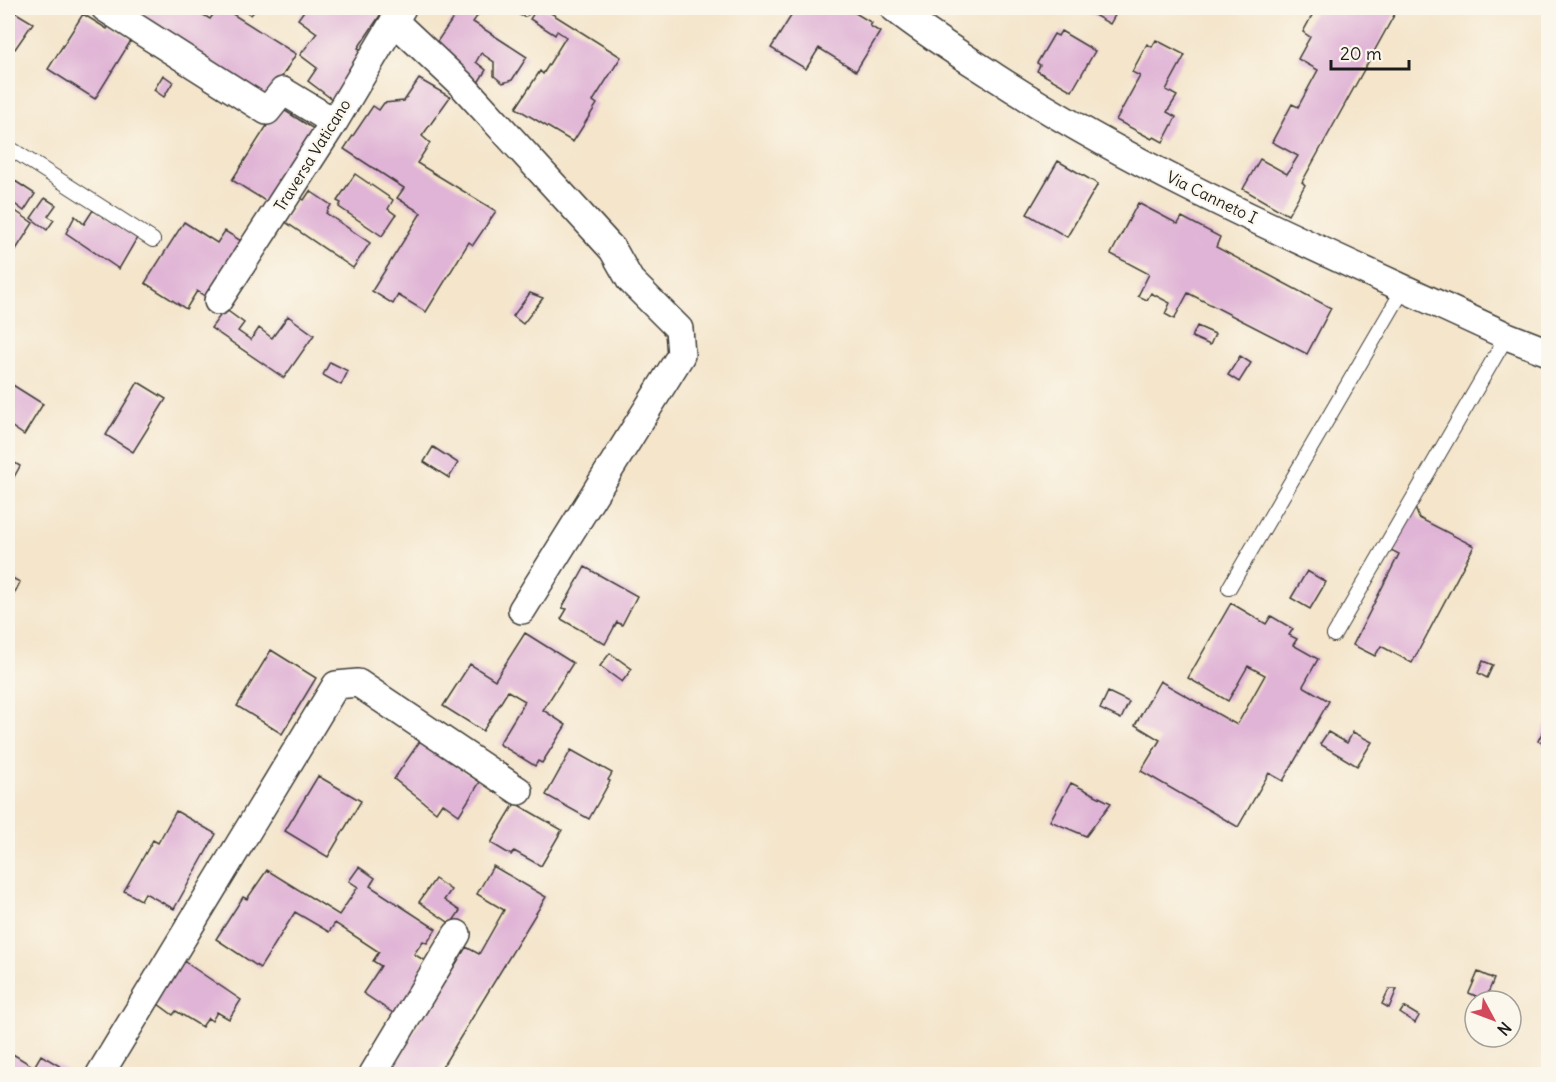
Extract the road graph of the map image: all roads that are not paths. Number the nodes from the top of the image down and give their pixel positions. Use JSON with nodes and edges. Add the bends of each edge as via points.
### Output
{"nodes":[{"id":1,"x":105,"y":8,"type":"edge"},
{"id":2,"x":894,"y":8,"type":"edge"},
{"id":3,"x":398,"y":14,"type":"edge"},
{"id":4,"x":334,"y":122,"type":"junction"},
{"id":5,"x":8,"y":147,"type":"edge"},
{"id":6,"x":153,"y":240,"type":"dead end"},
{"id":7,"x":1404,"y":288,"type":"junction"},
{"id":8,"x":218,"y":302,"type":"dead end"},
{"id":9,"x":1507,"y":336,"type":"junction"},
{"id":10,"x":1548,"y":352,"type":"edge"},
{"id":11,"x":1229,"y":588,"type":"dead end"},
{"id":12,"x":522,"y":609,"type":"dead end"},
{"id":13,"x":1334,"y":635,"type":"dead end"},
{"id":14,"x":519,"y":791,"type":"dead end"},
{"id":15,"x":457,"y":934,"type":"dead end"},
{"id":16,"x":100,"y":1074,"type":"edge"},
{"id":17,"x":373,"y":1074,"type":"edge"}],
"edges":[{"from":1,"to":4,"type":"street","via":[[267,111],[283,91]]},
{"from":2,"to":7,"type":"street","name":"Via Canneto I","via":[[988,73],[1091,136],[1225,205]]},
{"from":3,"to":4,"type":"street","name":"Traversa Vaticano"},
{"from":3,"to":12,"type":"street","via":[[613,250],[630,280],[679,329],[681,355]]},
{"from":4,"to":8,"type":"street","name":"Traversa Vaticano"},
{"from":5,"to":6,"type":"lane"},
{"from":7,"to":9,"type":"street","name":"Via Canneto I"},
{"from":7,"to":11,"type":"lane"},
{"from":9,"to":10,"type":"street","name":"Via Canneto I"},
{"from":9,"to":13,"type":"lane"},
{"from":14,"to":16,"type":"street","via":[[358,683],[336,685]]},
{"from":15,"to":17,"type":"street"}]}
